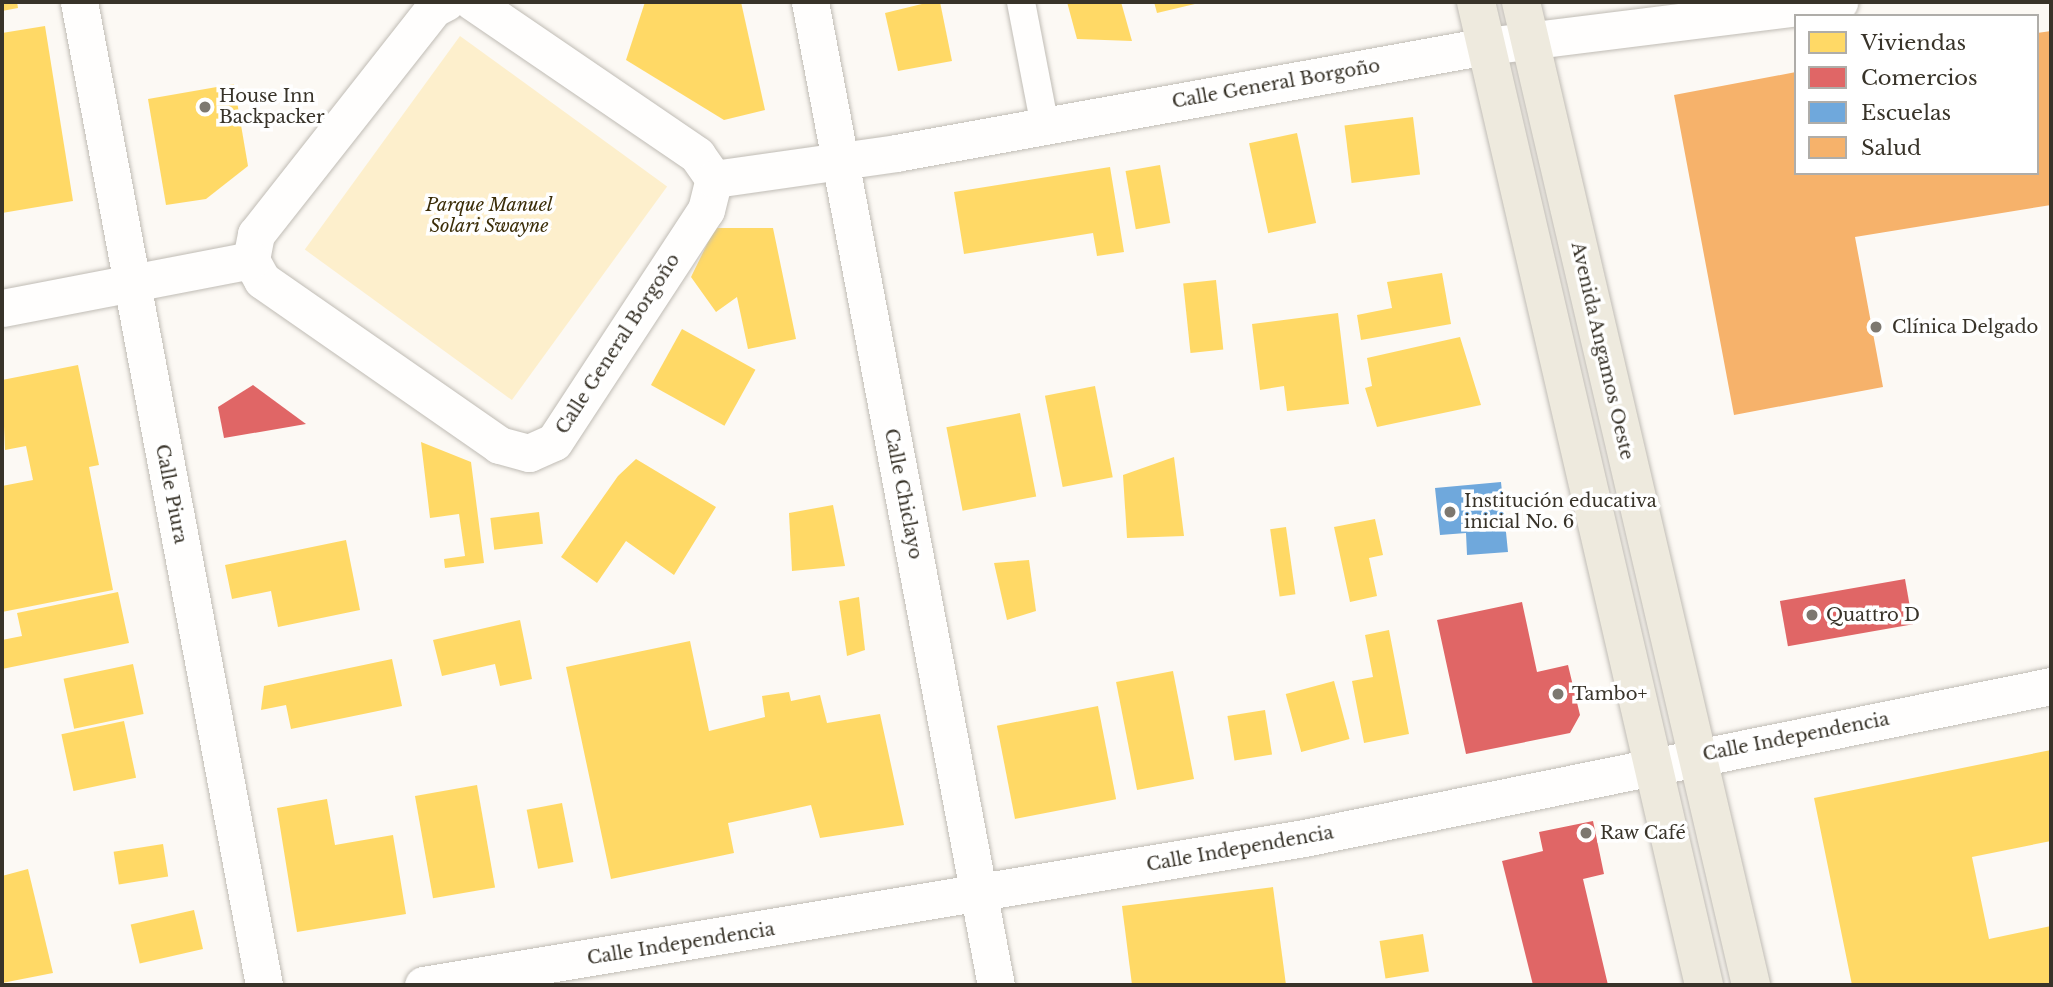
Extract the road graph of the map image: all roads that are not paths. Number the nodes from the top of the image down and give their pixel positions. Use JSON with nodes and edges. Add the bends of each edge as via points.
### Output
{"nodes":[{"id":1,"x":79,"y":2,"type":"edge"},
{"id":2,"x":446,"y":2,"type":"edge"},
{"id":3,"x":473,"y":2,"type":"edge"},
{"id":4,"x":810,"y":2,"type":"edge"},
{"id":5,"x":1021,"y":2,"type":"edge"},
{"id":6,"x":1476,"y":2,"type":"edge"},
{"id":7,"x":1521,"y":2,"type":"edge"},
{"id":8,"x":1839,"y":2,"type":"edge"},
{"id":9,"x":1531,"y":41,"type":"junction"},
{"id":10,"x":1486,"y":46,"type":"junction"},
{"id":11,"x":1045,"y":127,"type":"junction"},
{"id":12,"x":840,"y":162,"type":"junction"},
{"id":13,"x":715,"y":179,"type":"junction"},
{"id":14,"x":251,"y":260,"type":"junction"},
{"id":15,"x":131,"y":283,"type":"junction"},
{"id":16,"x":2,"y":308,"type":"edge"},
{"id":17,"x":2051,"y":686,"type":"edge"},
{"id":18,"x":1695,"y":758,"type":"junction"},
{"id":19,"x":1653,"y":766,"type":"junction"},
{"id":20,"x":979,"y":895,"type":"junction"},
{"id":21,"x":264,"y":985,"type":"edge"},
{"id":22,"x":423,"y":985,"type":"edge"},
{"id":23,"x":996,"y":985,"type":"edge"},
{"id":24,"x":1704,"y":985,"type":"edge"},
{"id":25,"x":1751,"y":985,"type":"edge"}],
"edges":[{"from":1,"to":15,"type":"street","name":"Calle Piura"},
{"from":2,"to":14,"type":"street","via":[[434,8],[256,234]]},
{"from":3,"to":13,"type":"street","via":[[697,156]]},
{"from":4,"to":12,"type":"street","name":"Calle Chiclayo"},
{"from":5,"to":11,"type":"street"},
{"from":6,"to":10,"type":"main road"},
{"from":7,"to":9,"type":"main road","name":"Avenida Angamos Oeste"},
{"from":8,"to":9,"type":"street","name":"Calle General Borgoño"},
{"from":9,"to":10,"type":"street","name":"Calle General Borgoño"},
{"from":9,"to":18,"type":"main road","name":"Avenida Angamos Oeste"},
{"from":10,"to":11,"type":"street","name":"Calle General Borgoño"},
{"from":10,"to":19,"type":"main road"},
{"from":11,"to":12,"type":"street","name":"Calle General Borgoño"},
{"from":12,"to":13,"type":"street","name":"Calle General Borgoño"},
{"from":12,"to":20,"type":"street","name":"Calle Chiclayo"},
{"from":13,"to":14,"type":"street","name":"Calle General Borgoño","via":[[706,210],[554,442],[529,453],[499,445],[476,430],[262,280]]},
{"from":14,"to":15,"type":"street"},
{"from":15,"to":16,"type":"street"},
{"from":15,"to":21,"type":"street","name":"Calle Piura"},
{"from":17,"to":18,"type":"street","name":"Calle Independencia"},
{"from":18,"to":19,"type":"street","name":"Calle Independencia"},
{"from":18,"to":25,"type":"main road","name":"Avenida Angamos Oeste"},
{"from":19,"to":20,"type":"street","name":"Calle Independencia","via":[[1304,838]]},
{"from":19,"to":24,"type":"main road"},
{"from":20,"to":22,"type":"street","name":"Calle Independencia"},
{"from":20,"to":23,"type":"street","name":"Calle Chiclayo"}]}
